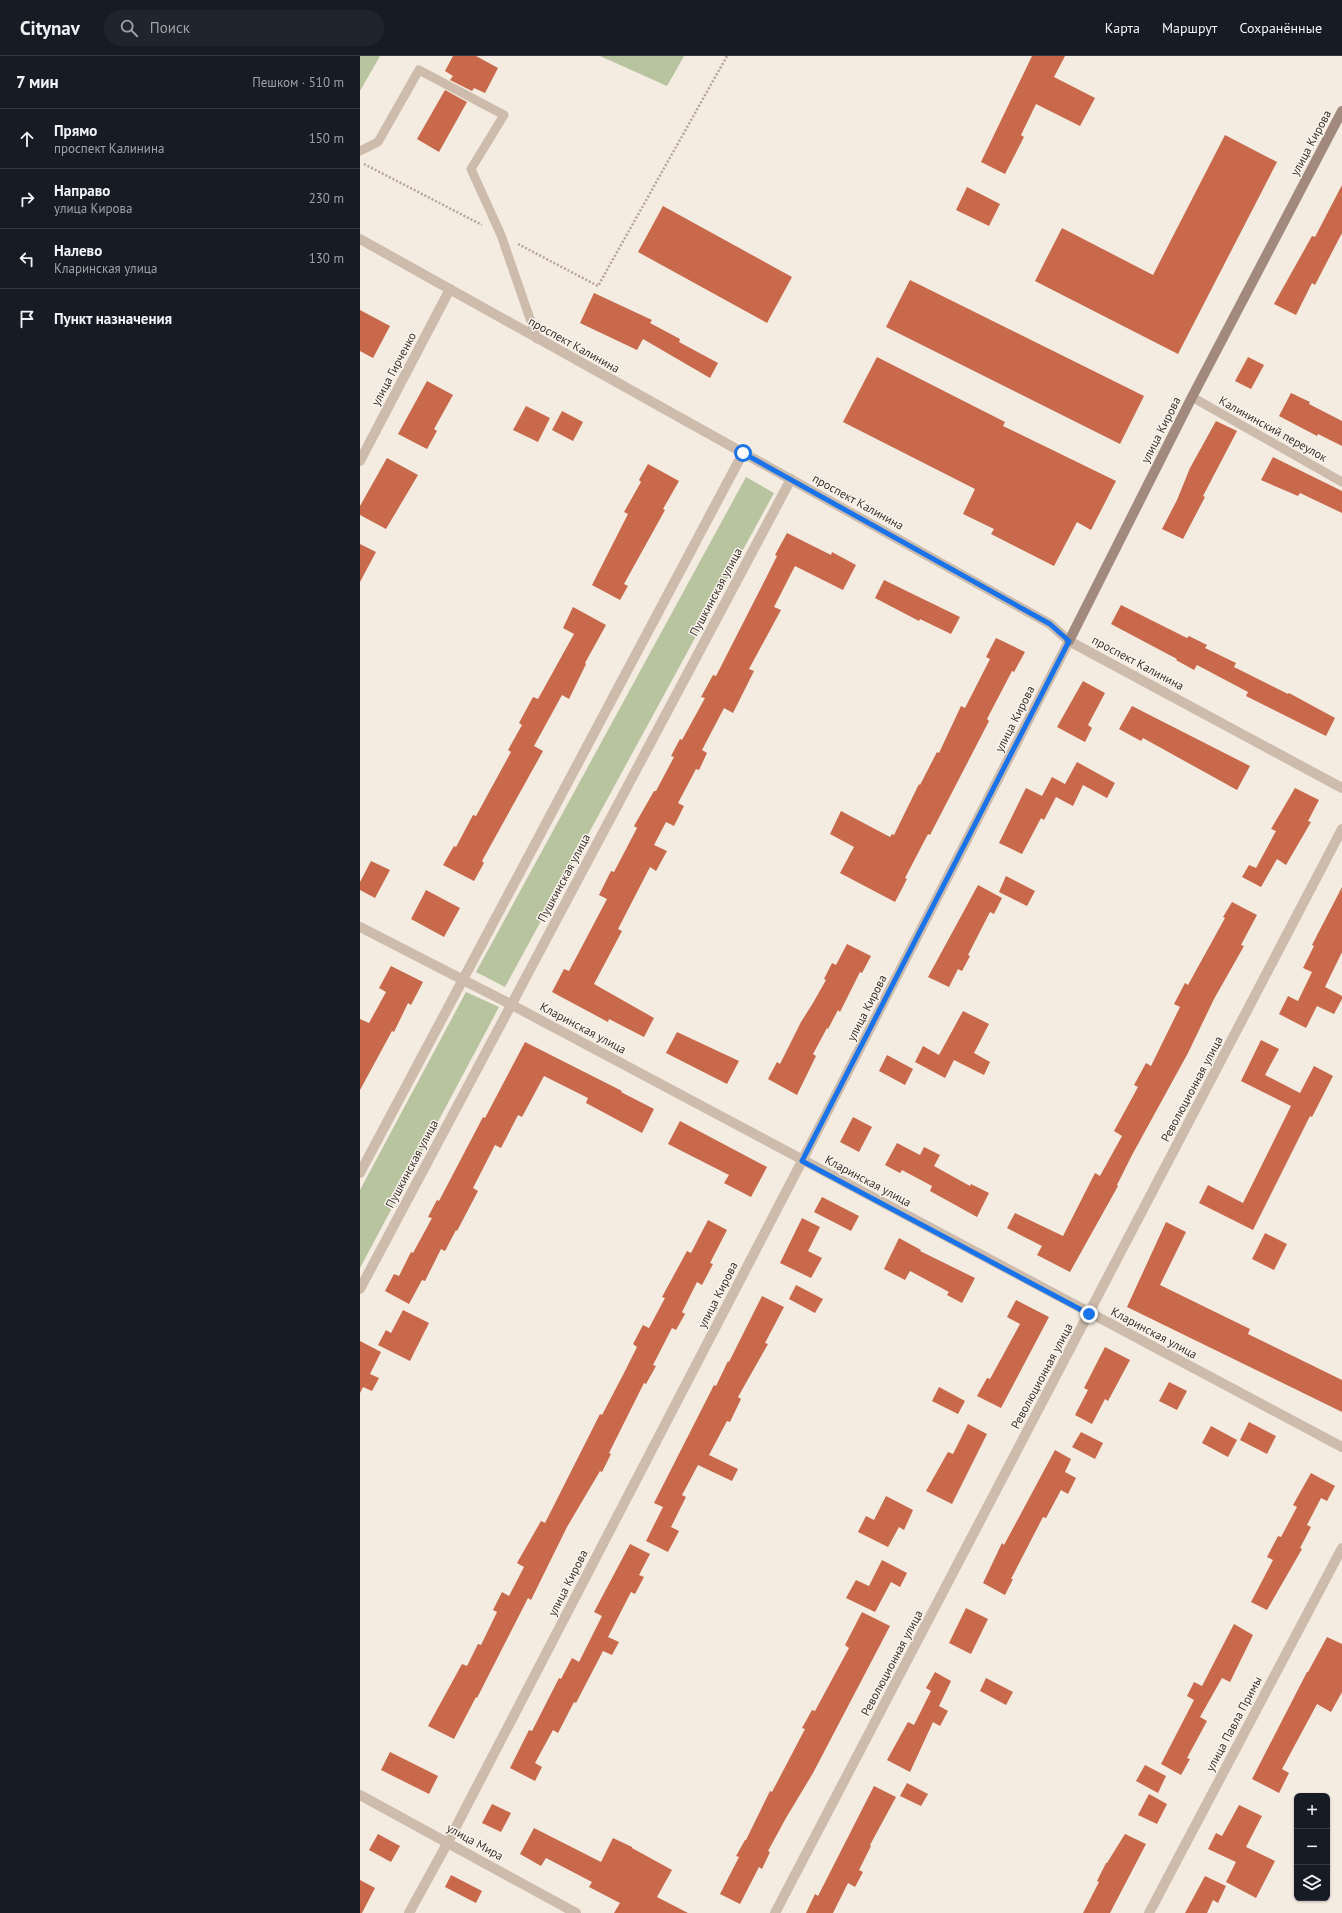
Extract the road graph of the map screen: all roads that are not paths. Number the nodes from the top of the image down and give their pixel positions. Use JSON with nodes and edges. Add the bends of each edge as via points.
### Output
{"nodes":[{"id":1,"x":1342,"y":111,"type":"edge"},
{"id":2,"x":360,"y":151,"type":"edge"},
{"id":3,"x":360,"y":239,"type":"edge"},
{"id":4,"x":450,"y":289,"type":"junction"},
{"id":5,"x":537,"y":339,"type":"junction"},
{"id":6,"x":1192,"y":397,"type":"junction"},
{"id":7,"x":743,"y":453,"type":"junction"},
{"id":8,"x":360,"y":461,"type":"edge"},
{"id":9,"x":791,"y":479,"type":"junction"},
{"id":10,"x":1342,"y":482,"type":"edge"},
{"id":11,"x":1069,"y":641,"type":"junction"},
{"id":12,"x":1342,"y":788,"type":"edge"},
{"id":13,"x":1342,"y":829,"type":"edge"},
{"id":14,"x":360,"y":928,"type":"edge"},
{"id":15,"x":463,"y":980,"type":"junction"},
{"id":16,"x":512,"y":1005,"type":"junction"},
{"id":17,"x":802,"y":1161,"type":"junction"},
{"id":18,"x":360,"y":1173,"type":"edge"},
{"id":19,"x":360,"y":1289,"type":"edge"},
{"id":20,"x":1089,"y":1314,"type":"junction"},
{"id":21,"x":1342,"y":1448,"type":"edge"},
{"id":22,"x":1342,"y":1548,"type":"edge"},
{"id":23,"x":360,"y":1795,"type":"edge"},
{"id":24,"x":448,"y":1842,"type":"junction"},
{"id":25,"x":409,"y":1913,"type":"edge"},
{"id":26,"x":576,"y":1913,"type":"edge"},
{"id":27,"x":775,"y":1913,"type":"edge"},
{"id":28,"x":1149,"y":1913,"type":"edge"}],
"edges":[{"from":1,"to":6,"type":"main road","name":"улица Кирова"},
{"from":2,"to":5,"type":"lane","via":[[378,142],[419,70],[504,115],[471,169],[501,235]]},
{"from":3,"to":4,"type":"street","name":"проспект Калинина"},
{"from":4,"to":5,"type":"street","name":"проспект Калинина"},
{"from":4,"to":8,"type":"street","name":"улица Гирченко"},
{"from":5,"to":7,"type":"street","name":"проспект Калинина"},
{"from":6,"to":10,"type":"lane","name":"Калининский переулок"},
{"from":6,"to":11,"type":"main road","name":"улица Кирова"},
{"from":7,"to":9,"type":"street","name":"проспект Калинина"},
{"from":7,"to":15,"type":"street"},
{"from":9,"to":11,"type":"street","name":"проспект Калинина","via":[[1050,624]]},
{"from":9,"to":16,"type":"street","name":"Пушкинская улица"},
{"from":11,"to":12,"type":"street","name":"проспект Калинина"},
{"from":11,"to":17,"type":"street","name":"улица Кирова"},
{"from":13,"to":20,"type":"street","name":"Революционная улица"},
{"from":14,"to":15,"type":"street","name":"Кларинская улица"},
{"from":15,"to":16,"type":"street","name":"Кларинская улица"},
{"from":15,"to":18,"type":"street"},
{"from":16,"to":17,"type":"street","name":"Кларинская улица"},
{"from":16,"to":19,"type":"street","name":"Пушкинская улица"},
{"from":17,"to":20,"type":"street","name":"Кларинская улица"},
{"from":17,"to":24,"type":"street","name":"улица Кирова"},
{"from":20,"to":21,"type":"street","name":"Кларинская улица"},
{"from":20,"to":27,"type":"street","name":"Революционная улица"},
{"from":22,"to":28,"type":"street","name":"улица Павла Примы"},
{"from":23,"to":24,"type":"street","name":"улица Мира"},
{"from":24,"to":25,"type":"street","name":"улица Кирова"},
{"from":24,"to":26,"type":"street","name":"улица Мира"}]}
